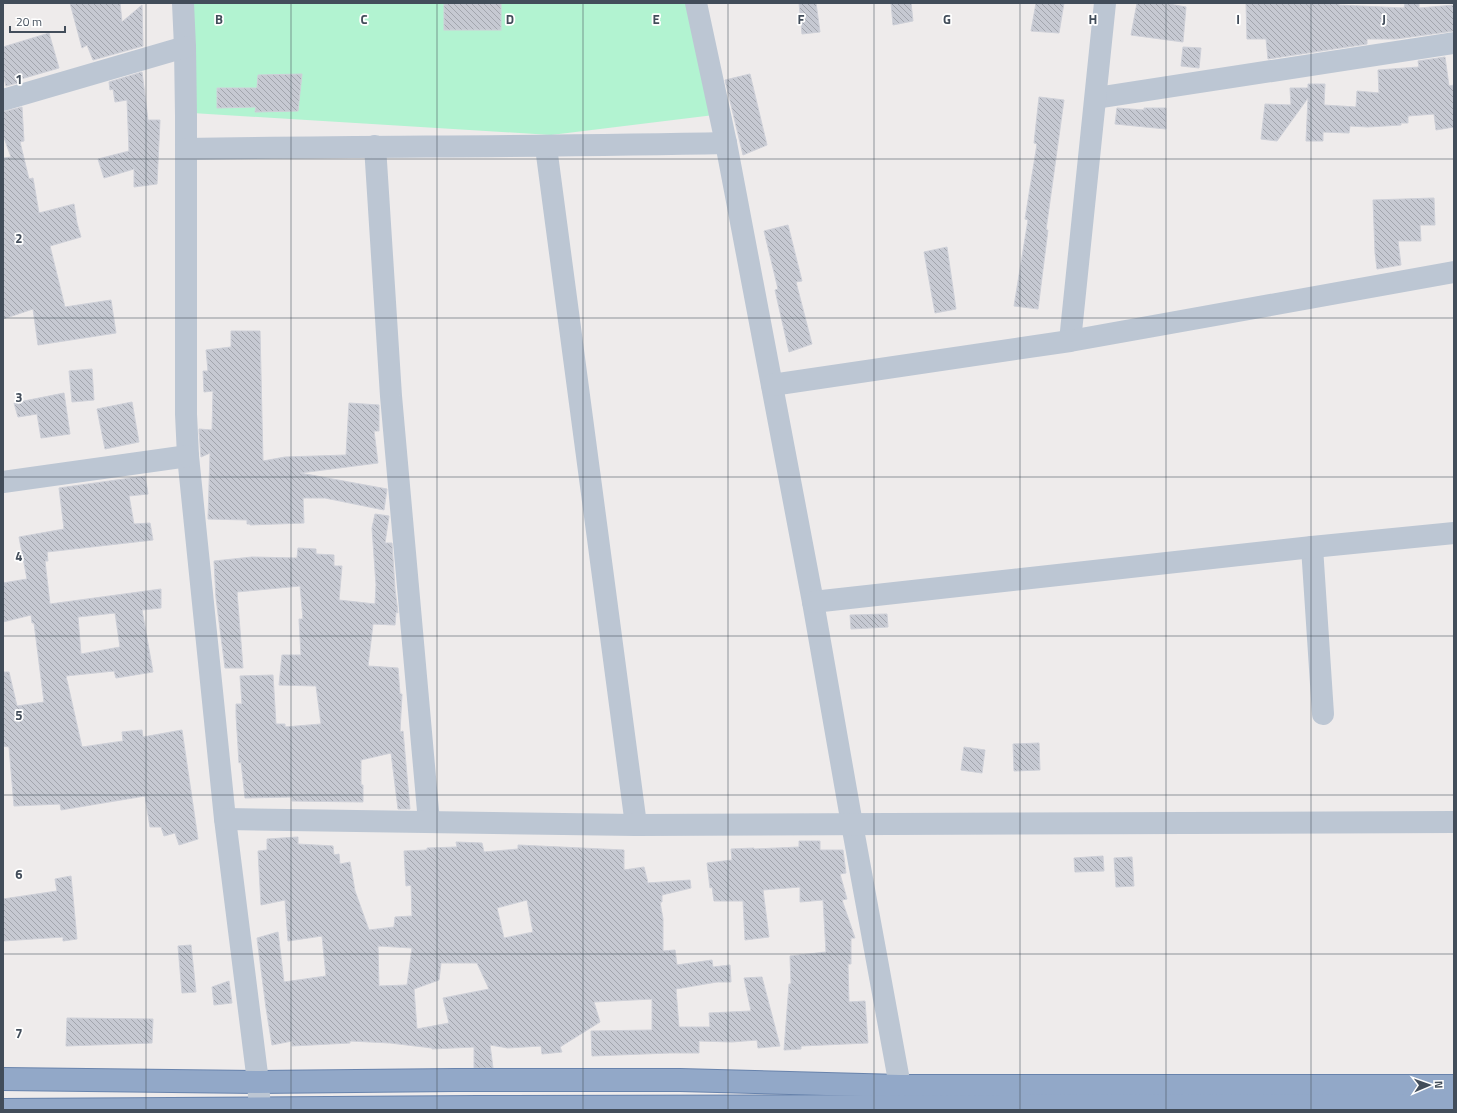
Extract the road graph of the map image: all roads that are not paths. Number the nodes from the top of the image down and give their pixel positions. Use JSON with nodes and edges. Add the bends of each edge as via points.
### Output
{"nodes":[{"id":1,"x":182,"y":3,"type":"edge"},
{"id":2,"x":696,"y":3,"type":"edge"},
{"id":3,"x":1105,"y":3,"type":"edge"},
{"id":4,"x":1454,"y":43,"type":"edge"},
{"id":5,"x":185,"y":46,"type":"junction"},
{"id":6,"x":1096,"y":98,"type":"junction"},
{"id":7,"x":3,"y":100,"type":"edge"},
{"id":8,"x":726,"y":143,"type":"junction"},
{"id":9,"x":375,"y":146,"type":"junction"},
{"id":10,"x":546,"y":146,"type":"junction"},
{"id":11,"x":186,"y":149,"type":"junction"},
{"id":12,"x":1454,"y":272,"type":"edge"},
{"id":13,"x":1070,"y":340,"type":"junction"},
{"id":14,"x":772,"y":385,"type":"junction"},
{"id":15,"x":188,"y":456,"type":"junction"},
{"id":16,"x":3,"y":482,"type":"edge"},
{"id":17,"x":1454,"y":533,"type":"edge"},
{"id":18,"x":1312,"y":546,"type":"junction"},
{"id":19,"x":813,"y":602,"type":"junction"},
{"id":20,"x":1323,"y":714,"type":"dead end"},
{"id":21,"x":225,"y":819,"type":"junction"},
{"id":22,"x":429,"y":822,"type":"junction"},
{"id":23,"x":1454,"y":822,"type":"edge"},
{"id":24,"x":852,"y":824,"type":"junction"},
{"id":25,"x":636,"y":825,"type":"junction"},
{"id":26,"x":3,"y":1079,"type":"edge"},
{"id":27,"x":258,"y":1082,"type":"junction"},
{"id":28,"x":900,"y":1086,"type":"junction"},
{"id":29,"x":1454,"y":1086,"type":"edge"},
{"id":30,"x":1454,"y":1105,"type":"edge"},
{"id":31,"x":478,"y":1108,"type":"edge"},
{"id":32,"x":683,"y":1108,"type":"edge"},
{"id":33,"x":867,"y":1108,"type":"edge"},
{"id":34,"x":260,"y":1109,"type":"edge"},
{"id":35,"x":3,"y":1110,"type":"edge"}],
"edges":[{"from":1,"to":5,"type":"street"},
{"from":2,"to":8,"type":"street"},
{"from":3,"to":6,"type":"street"},
{"from":4,"to":6,"type":"street"},
{"from":5,"to":7,"type":"street"},
{"from":5,"to":11,"type":"street"},
{"from":6,"to":13,"type":"street"},
{"from":8,"to":10,"type":"street"},
{"from":8,"to":14,"type":"street"},
{"from":9,"to":10,"type":"street"},
{"from":9,"to":11,"type":"street"},
{"from":9,"to":22,"type":"street","via":[[391,396]]},
{"from":10,"to":25,"type":"street"},
{"from":11,"to":15,"type":"street"},
{"from":12,"to":13,"type":"street"},
{"from":13,"to":14,"type":"street"},
{"from":14,"to":19,"type":"street"},
{"from":15,"to":16,"type":"street"},
{"from":15,"to":21,"type":"street"},
{"from":17,"to":18,"type":"street"},
{"from":18,"to":19,"type":"street"},
{"from":18,"to":20,"type":"street"},
{"from":19,"to":24,"type":"street"},
{"from":21,"to":22,"type":"street"},
{"from":21,"to":27,"type":"street"},
{"from":22,"to":25,"type":"street"},
{"from":23,"to":24,"type":"street"},
{"from":24,"to":25,"type":"street"},
{"from":24,"to":28,"type":"street"},
{"from":26,"to":27,"type":"highway"},
{"from":27,"to":28,"type":"highway","via":[[680,1080]]},
{"from":27,"to":34,"type":"street"},
{"from":28,"to":29,"type":"highway"},
{"from":30,"to":33,"type":"highway"},
{"from":31,"to":32,"type":"highway"},
{"from":31,"to":34,"type":"highway"},
{"from":32,"to":33,"type":"highway"},
{"from":34,"to":35,"type":"highway"}]}
